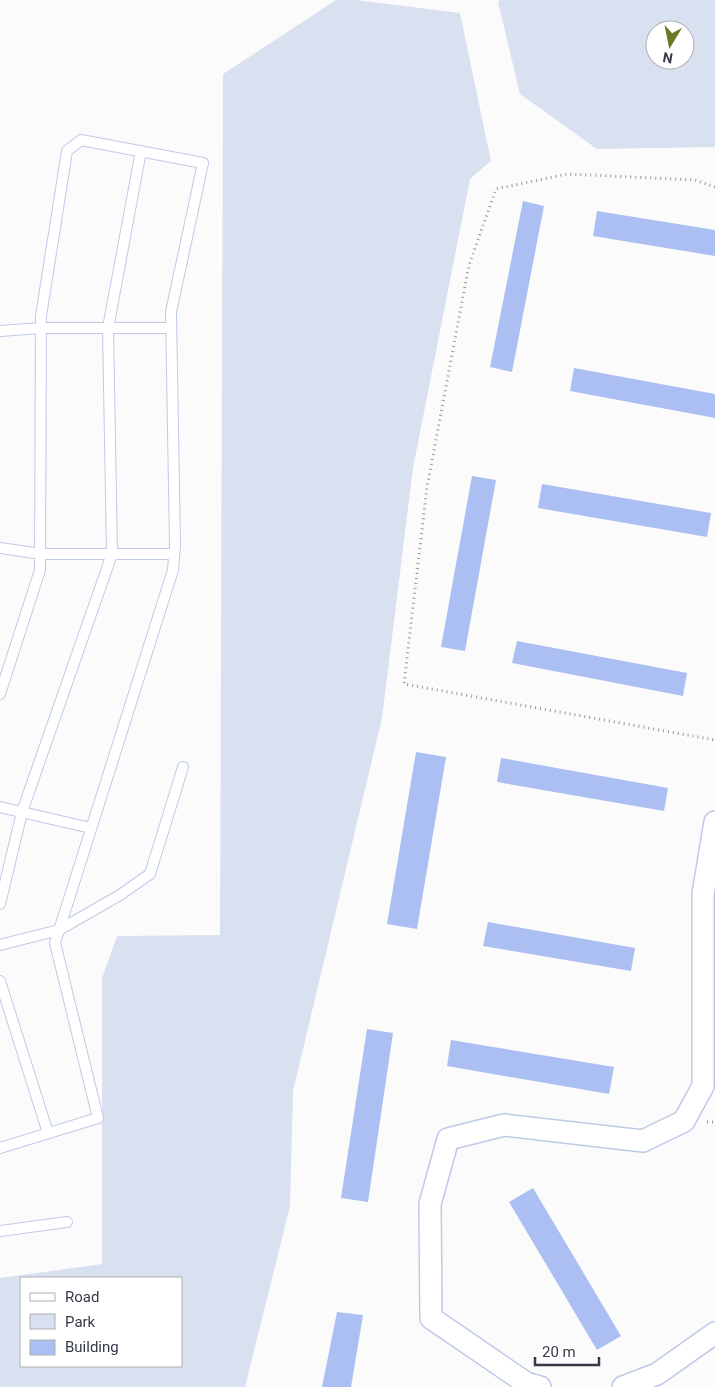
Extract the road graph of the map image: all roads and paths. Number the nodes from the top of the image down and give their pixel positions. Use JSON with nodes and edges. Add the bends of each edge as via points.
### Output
{"nodes":[{"id":1,"x":141,"y":151,"type":"junction"},
{"id":2,"x":715,"y":187,"type":"edge"},
{"id":3,"x":41,"y":328,"type":"junction"},
{"id":4,"x":108,"y":328,"type":"junction"},
{"id":5,"x":171,"y":328,"type":"junction"},
{"id":6,"x":0,"y":331,"type":"edge"},
{"id":7,"x":0,"y":548,"type":"edge"},
{"id":8,"x":41,"y":554,"type":"junction"},
{"id":9,"x":112,"y":554,"type":"junction"},
{"id":10,"x":174,"y":554,"type":"junction"},
{"id":11,"x":0,"y":694,"type":"edge"},
{"id":12,"x":715,"y":740,"type":"edge"},
{"id":13,"x":183,"y":767,"type":"dead end"},
{"id":14,"x":0,"y":807,"type":"edge"},
{"id":15,"x":22,"y":812,"type":"junction"},
{"id":16,"x":715,"y":822,"type":"edge"},
{"id":17,"x":91,"y":828,"type":"junction"},
{"id":18,"x":0,"y":904,"type":"edge"},
{"id":19,"x":59,"y":930,"type":"junction"},
{"id":20,"x":0,"y":945,"type":"edge"},
{"id":21,"x":0,"y":981,"type":"edge"},
{"id":22,"x":48,"y":1133,"type":"junction"},
{"id":23,"x":0,"y":1148,"type":"edge"},
{"id":24,"x":67,"y":1222,"type":"dead end"},
{"id":25,"x":0,"y":1231,"type":"edge"},
{"id":26,"x":715,"y":1333,"type":"edge"},
{"id":27,"x":540,"y":1387,"type":"edge"},
{"id":28,"x":623,"y":1387,"type":"edge"}],
"edges":[{"from":1,"to":3,"type":"lane","via":[[81,140],[67,150]]},
{"from":1,"to":4,"type":"lane"},
{"from":1,"to":5,"type":"lane","via":[[203,163],[171,312]]},
{"from":2,"to":12,"type":"path","via":[[694,180],[568,174],[496,190],[469,265],[429,477],[404,684]]},
{"from":3,"to":4,"type":"lane"},
{"from":3,"to":6,"type":"lane"},
{"from":3,"to":8,"type":"lane"},
{"from":4,"to":5,"type":"lane"},
{"from":4,"to":9,"type":"lane"},
{"from":5,"to":10,"type":"lane"},
{"from":7,"to":8,"type":"lane"},
{"from":8,"to":9,"type":"lane"},
{"from":8,"to":11,"type":"lane","via":[[40,570]]},
{"from":9,"to":10,"type":"lane"},
{"from":9,"to":15,"type":"lane"},
{"from":10,"to":17,"type":"lane","via":[[173,570]]},
{"from":13,"to":19,"type":"lane","via":[[150,874]]},
{"from":14,"to":15,"type":"lane"},
{"from":15,"to":17,"type":"lane"},
{"from":15,"to":18,"type":"lane"},
{"from":16,"to":27,"type":"street","via":[[703,894],[703,1086],[684,1121],[643,1141],[504,1125],[448,1139],[430,1204],[431,1318],[526,1383]]},
{"from":17,"to":19,"type":"lane"},
{"from":19,"to":20,"type":"lane"},
{"from":19,"to":22,"type":"lane","via":[[55,943],[98,1118]]},
{"from":21,"to":22,"type":"lane"},
{"from":22,"to":23,"type":"lane"},
{"from":24,"to":25,"type":"lane"},
{"from":26,"to":28,"type":"street","via":[[657,1374]]}]}
